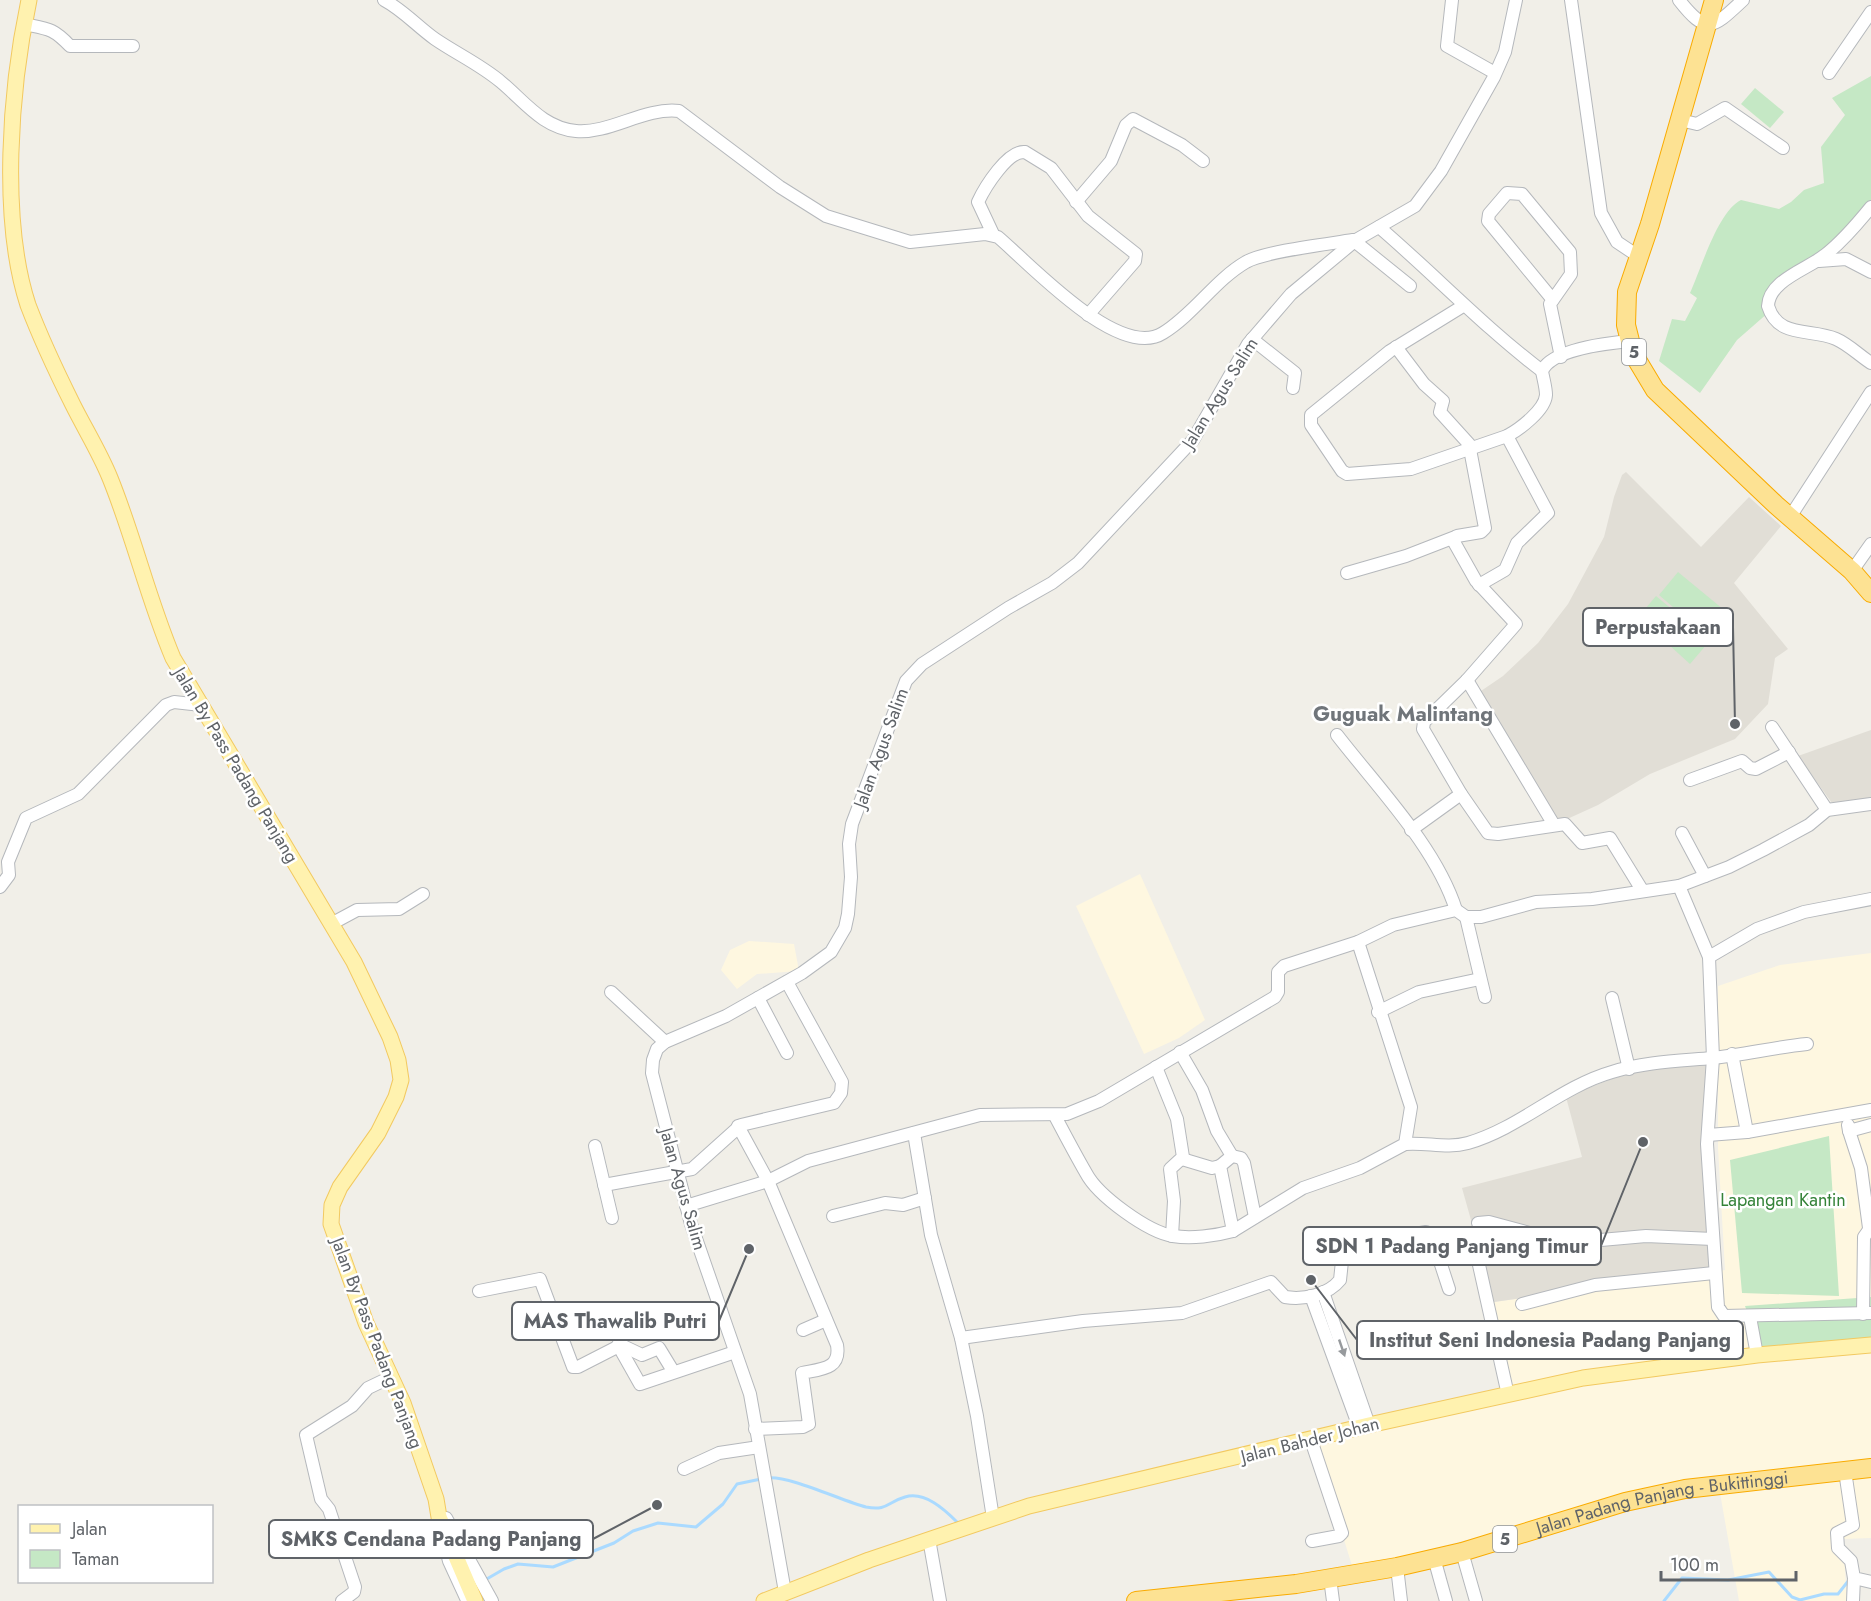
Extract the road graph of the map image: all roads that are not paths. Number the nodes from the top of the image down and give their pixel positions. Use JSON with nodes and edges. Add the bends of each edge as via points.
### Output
{"nodes":[{"id":1,"x":29,"y":0,"type":"edge"},
{"id":2,"x":384,"y":0,"type":"edge"},
{"id":3,"x":1452,"y":0,"type":"edge"},
{"id":4,"x":1516,"y":0,"type":"edge"},
{"id":5,"x":1571,"y":0,"type":"edge"},
{"id":6,"x":1679,"y":0,"type":"edge"},
{"id":7,"x":1714,"y":0,"type":"edge"},
{"id":8,"x":1743,"y":0,"type":"edge"},
{"id":9,"x":1871,"y":12,"type":"edge"},
{"id":10,"x":24,"y":24,"type":"junction"},
{"id":11,"x":1707,"y":24,"type":"junction"},
{"id":12,"x":133,"y":46,"type":"dead end"},
{"id":13,"x":1495,"y":73,"type":"junction"},
{"id":14,"x":1829,"y":73,"type":"dead end"},
{"id":15,"x":1680,"y":120,"type":"junction"},
{"id":16,"x":5,"y":136,"type":"edge"},
{"id":17,"x":1782,"y":148,"type":"dead end"},
{"id":18,"x":1203,"y":161,"type":"dead end"},
{"id":19,"x":1076,"y":202,"type":"junction"},
{"id":20,"x":1871,"y":207,"type":"edge"},
{"id":21,"x":1871,"y":220,"type":"edge"},
{"id":22,"x":1379,"y":226,"type":"junction"},
{"id":23,"x":1851,"y":228,"type":"junction"},
{"id":24,"x":993,"y":234,"type":"junction"},
{"id":25,"x":1356,"y":240,"type":"junction"},
{"id":26,"x":1638,"y":256,"type":"junction"},
{"id":27,"x":1815,"y":261,"type":"junction"},
{"id":28,"x":1871,"y":272,"type":"edge"},
{"id":29,"x":1410,"y":286,"type":"dead end"},
{"id":30,"x":1552,"y":300,"type":"junction"},
{"id":31,"x":1463,"y":306,"type":"junction"},
{"id":32,"x":1088,"y":315,"type":"junction"},
{"id":33,"x":1252,"y":339,"type":"junction"},
{"id":34,"x":1630,"y":341,"type":"junction"},
{"id":35,"x":1396,"y":347,"type":"junction"},
{"id":36,"x":1561,"y":357,"type":"junction"},
{"id":37,"x":1871,"y":363,"type":"edge"},
{"id":38,"x":1542,"y":371,"type":"junction"},
{"id":39,"x":1293,"y":388,"type":"dead end"},
{"id":40,"x":1871,"y":392,"type":"edge"},
{"id":41,"x":1507,"y":436,"type":"junction"},
{"id":42,"x":1470,"y":448,"type":"junction"},
{"id":43,"x":1790,"y":517,"type":"junction"},
{"id":44,"x":1455,"y":537,"type":"junction"},
{"id":45,"x":1871,"y":544,"type":"edge"},
{"id":46,"x":1852,"y":571,"type":"junction"},
{"id":47,"x":1347,"y":573,"type":"dead end"},
{"id":48,"x":1479,"y":585,"type":"junction"},
{"id":49,"x":1871,"y":593,"type":"edge"},
{"id":50,"x":1467,"y":680,"type":"junction"},
{"id":51,"x":201,"y":705,"type":"junction"},
{"id":52,"x":1772,"y":727,"type":"dead end"},
{"id":53,"x":1337,"y":735,"type":"dead end"},
{"id":54,"x":1789,"y":752,"type":"junction"},
{"id":55,"x":1690,"y":780,"type":"dead end"},
{"id":56,"x":1461,"y":794,"type":"junction"},
{"id":57,"x":1871,"y":804,"type":"edge"},
{"id":58,"x":1827,"y":810,"type":"junction"},
{"id":59,"x":1554,"y":825,"type":"junction"},
{"id":60,"x":1411,"y":830,"type":"junction"},
{"id":61,"x":1682,"y":833,"type":"dead end"},
{"id":62,"x":1705,"y":876,"type":"junction"},
{"id":63,"x":1679,"y":886,"type":"junction"},
{"id":64,"x":0,"y":887,"type":"edge"},
{"id":65,"x":1642,"y":891,"type":"junction"},
{"id":66,"x":423,"y":894,"type":"dead end"},
{"id":67,"x":1871,"y":899,"type":"edge"},
{"id":68,"x":1461,"y":914,"type":"junction"},
{"id":69,"x":331,"y":924,"type":"junction"},
{"id":70,"x":1358,"y":942,"type":"junction"},
{"id":71,"x":1708,"y":957,"type":"junction"},
{"id":72,"x":1480,"y":979,"type":"junction"},
{"id":73,"x":787,"y":982,"type":"junction"},
{"id":74,"x":611,"y":992,"type":"dead end"},
{"id":75,"x":1485,"y":997,"type":"dead end"},
{"id":76,"x":758,"y":998,"type":"junction"},
{"id":77,"x":1612,"y":998,"type":"dead end"},
{"id":78,"x":1378,"y":1012,"type":"junction"},
{"id":79,"x":665,"y":1042,"type":"junction"},
{"id":80,"x":1807,"y":1044,"type":"dead end"},
{"id":81,"x":1180,"y":1052,"type":"junction"},
{"id":82,"x":787,"y":1053,"type":"dead end"},
{"id":83,"x":1731,"y":1054,"type":"junction"},
{"id":84,"x":1713,"y":1058,"type":"junction"},
{"id":85,"x":1156,"y":1067,"type":"junction"},
{"id":86,"x":1629,"y":1069,"type":"junction"},
{"id":87,"x":1871,"y":1110,"type":"edge"},
{"id":88,"x":1846,"y":1114,"type":"junction"},
{"id":89,"x":1055,"y":1116,"type":"junction"},
{"id":90,"x":1871,"y":1125,"type":"edge"},
{"id":91,"x":738,"y":1126,"type":"junction"},
{"id":92,"x":1849,"y":1131,"type":"junction"},
{"id":93,"x":914,"y":1132,"type":"junction"},
{"id":94,"x":1747,"y":1132,"type":"junction"},
{"id":95,"x":1708,"y":1135,"type":"junction"},
{"id":96,"x":1405,"y":1144,"type":"junction"},
{"id":97,"x":595,"y":1146,"type":"dead end"},
{"id":98,"x":1232,"y":1156,"type":"junction"},
{"id":99,"x":1182,"y":1159,"type":"junction"},
{"id":100,"x":1220,"y":1166,"type":"junction"},
{"id":101,"x":676,"y":1172,"type":"junction"},
{"id":102,"x":768,"y":1180,"type":"junction"},
{"id":103,"x":604,"y":1185,"type":"junction"},
{"id":104,"x":925,"y":1198,"type":"junction"},
{"id":105,"x":686,"y":1206,"type":"junction"},
{"id":106,"x":833,"y":1216,"type":"dead end"},
{"id":107,"x":1255,"y":1217,"type":"junction"},
{"id":108,"x":612,"y":1218,"type":"dead end"},
{"id":109,"x":1478,"y":1223,"type":"dead end"},
{"id":110,"x":1870,"y":1228,"type":"edge"},
{"id":111,"x":1233,"y":1232,"type":"junction"},
{"id":112,"x":1172,"y":1236,"type":"junction"},
{"id":113,"x":1713,"y":1239,"type":"junction"},
{"id":114,"x":1477,"y":1256,"type":"dead end"},
{"id":115,"x":1714,"y":1273,"type":"junction"},
{"id":116,"x":1449,"y":1289,"type":"dead end"},
{"id":117,"x":479,"y":1291,"type":"dead end"},
{"id":118,"x":1317,"y":1294,"type":"junction"},
{"id":119,"x":1521,"y":1304,"type":"dead end"},
{"id":120,"x":1867,"y":1313,"type":"edge"},
{"id":121,"x":1750,"y":1317,"type":"junction"},
{"id":122,"x":826,"y":1320,"type":"junction"},
{"id":123,"x":803,"y":1330,"type":"dead end"},
{"id":124,"x":961,"y":1338,"type":"junction"},
{"id":125,"x":618,"y":1345,"type":"junction"},
{"id":126,"x":1871,"y":1345,"type":"edge"},
{"id":127,"x":735,"y":1352,"type":"junction"},
{"id":128,"x":1758,"y":1355,"type":"junction"},
{"id":129,"x":673,"y":1371,"type":"junction"},
{"id":130,"x":391,"y":1377,"type":"junction"},
{"id":131,"x":1508,"y":1395,"type":"junction"},
{"id":132,"x":1364,"y":1426,"type":"junction"},
{"id":133,"x":755,"y":1429,"type":"junction"},
{"id":134,"x":1311,"y":1440,"type":"junction"},
{"id":135,"x":759,"y":1447,"type":"junction"},
{"id":136,"x":684,"y":1468,"type":"dead end"},
{"id":137,"x":1871,"y":1468,"type":"edge"},
{"id":138,"x":1845,"y":1471,"type":"junction"},
{"id":139,"x":443,"y":1518,"type":"junction"},
{"id":140,"x":993,"y":1518,"type":"junction"},
{"id":141,"x":929,"y":1539,"type":"junction"},
{"id":142,"x":1312,"y":1541,"type":"dead end"},
{"id":143,"x":1462,"y":1552,"type":"junction"},
{"id":144,"x":1434,"y":1558,"type":"junction"},
{"id":145,"x":1397,"y":1567,"type":"junction"},
{"id":146,"x":465,"y":1575,"type":"junction"},
{"id":147,"x":1330,"y":1578,"type":"junction"},
{"id":148,"x":1854,"y":1578,"type":"junction"},
{"id":149,"x":1871,"y":1582,"type":"edge"},
{"id":150,"x":784,"y":1592,"type":"junction"},
{"id":151,"x":1248,"y":1595,"type":"edge"},
{"id":152,"x":1193,"y":1598,"type":"edge"},
{"id":153,"x":342,"y":1601,"type":"edge"},
{"id":154,"x":468,"y":1601,"type":"edge"},
{"id":155,"x":475,"y":1601,"type":"edge"},
{"id":156,"x":481,"y":1601,"type":"edge"},
{"id":157,"x":492,"y":1601,"type":"edge"},
{"id":158,"x":764,"y":1601,"type":"edge"},
{"id":159,"x":940,"y":1601,"type":"edge"},
{"id":160,"x":1136,"y":1601,"type":"edge"},
{"id":161,"x":1333,"y":1601,"type":"edge"},
{"id":162,"x":1401,"y":1601,"type":"edge"},
{"id":163,"x":1446,"y":1601,"type":"edge"},
{"id":164,"x":1476,"y":1601,"type":"edge"},
{"id":165,"x":1853,"y":1601,"type":"edge"}],
"edges":[{"from":1,"to":10,"type":"main road","name":"Jalan By Pass Padang Panjang"},
{"from":2,"to":24,"type":"street","via":[[494,77],[539,118],[551,124],[589,131],[679,111],[780,187],[826,216],[910,242]]},
{"from":3,"to":13,"type":"street","via":[[1447,46]]},
{"from":4,"to":13,"type":"street","name":"Jalan Agus Salim","via":[[1505,52]]},
{"from":5,"to":26,"type":"street","via":[[1601,213],[1617,242]]},
{"from":6,"to":11,"type":"street","via":[[1694,18]]},
{"from":7,"to":11,"type":"highway","number":"5"},
{"from":8,"to":11,"type":"street","via":[[1720,21]]},
{"from":9,"to":14,"type":"street"},
{"from":10,"to":12,"type":"street","via":[[54,31],[69,46]]},
{"from":10,"to":16,"type":"main road","name":"Jalan By Pass Padang Panjang"},
{"from":11,"to":15,"type":"highway","number":"5"},
{"from":13,"to":22,"type":"street","name":"Jalan Agus Salim","via":[[1441,171],[1414,206]]},
{"from":15,"to":17,"type":"street","via":[[1697,124],[1725,108]]},
{"from":15,"to":26,"type":"highway","number":"5"},
{"from":16,"to":51,"type":"main road","name":"Jalan By Pass Padang Panjang","via":[[11,228],[28,305],[63,386],[109,476],[173,658]]},
{"from":18,"to":19,"type":"street","via":[[1133,119],[1125,125],[1111,161]]},
{"from":19,"to":24,"type":"street","via":[[1051,168],[1025,152],[1017,152],[987,184],[978,202]]},
{"from":19,"to":32,"type":"street","via":[[1092,220],[1136,254],[1136,261]]},
{"from":20,"to":23,"type":"street"},
{"from":21,"to":23,"type":"street"},
{"from":22,"to":25,"type":"street","name":"Jalan Agus Salim"},
{"from":22,"to":31,"type":"street"},
{"from":23,"to":27,"type":"street"},
{"from":24,"to":32,"type":"street"},
{"from":25,"to":29,"type":"street"},
{"from":25,"to":32,"type":"street","via":[[1247,262],[1154,337],[1122,335]]},
{"from":25,"to":33,"type":"street","name":"Jalan Agus Salim","via":[[1291,294]]},
{"from":26,"to":34,"type":"highway","number":"5","via":[[1627,292],[1626,326]]},
{"from":27,"to":28,"type":"street","via":[[1846,259]]},
{"from":27,"to":37,"type":"street","via":[[1771,293],[1770,314],[1795,332],[1837,339]]},
{"from":30,"to":30,"type":"street","via":[[1571,274],[1570,252],[1522,194],[1507,193],[1489,214],[1488,221]]},
{"from":30,"to":36,"type":"street","via":[[1550,309]]},
{"from":31,"to":35,"type":"street"},
{"from":31,"to":38,"type":"street"},
{"from":33,"to":39,"type":"street","via":[[1295,374]]},
{"from":33,"to":73,"type":"street","name":"Jalan Agus Salim","via":[[1193,440],[1078,563],[1052,584],[921,664],[906,681],[852,824],[849,904],[844,928],[831,952]]},
{"from":34,"to":36,"type":"street","via":[[1588,346]]},
{"from":34,"to":43,"type":"highway","number":"5","via":[[1655,390]]},
{"from":35,"to":42,"type":"street","via":[[1424,384],[1443,401],[1441,413]]},
{"from":35,"to":42,"type":"street","via":[[1309,418],[1342,471],[1353,475],[1404,471]]},
{"from":36,"to":38,"type":"street","via":[[1548,362]]},
{"from":38,"to":41,"type":"street","via":[[1546,395],[1543,402],[1520,428]]},
{"from":40,"to":43,"type":"street"},
{"from":41,"to":42,"type":"street"},
{"from":41,"to":48,"type":"street","via":[[1548,513],[1517,543],[1505,570]]},
{"from":42,"to":44,"type":"street","via":[[1485,528]]},
{"from":43,"to":46,"type":"highway","number":"5"},
{"from":44,"to":47,"type":"street"},
{"from":44,"to":48,"type":"street","via":[[1454,542]]},
{"from":45,"to":46,"type":"street"},
{"from":46,"to":49,"type":"highway","number":"5"},
{"from":48,"to":50,"type":"street","via":[[1515,626]]},
{"from":50,"to":56,"type":"street","via":[[1423,726]]},
{"from":50,"to":59,"type":"street"},
{"from":51,"to":64,"type":"street","via":[[166,705],[78,794],[26,818],[8,862],[9,875]]},
{"from":51,"to":69,"type":"main road","name":"Jalan By Pass Padang Panjang"},
{"from":52,"to":54,"type":"street"},
{"from":53,"to":60,"type":"street"},
{"from":54,"to":55,"type":"street","via":[[1755,769],[1742,761]]},
{"from":54,"to":58,"type":"street"},
{"from":56,"to":59,"type":"street","via":[[1483,829],[1492,834]]},
{"from":56,"to":60,"type":"street"},
{"from":57,"to":58,"type":"street"},
{"from":58,"to":62,"type":"street","via":[[1773,845]]},
{"from":59,"to":65,"type":"street","via":[[1568,825],[1582,843],[1612,840]]},
{"from":60,"to":68,"type":"street","via":[[1447,882]]},
{"from":61,"to":62,"type":"street"},
{"from":62,"to":63,"type":"street"},
{"from":63,"to":65,"type":"street"},
{"from":63,"to":71,"type":"street"},
{"from":65,"to":68,"type":"street","via":[[1536,902],[1481,917]]},
{"from":66,"to":69,"type":"street","via":[[399,909],[357,910]]},
{"from":67,"to":71,"type":"street","via":[[1804,912],[1757,929]]},
{"from":68,"to":70,"type":"street","via":[[1394,925]]},
{"from":68,"to":72,"type":"street"},
{"from":69,"to":130,"type":"main road","name":"Jalan By Pass Padang Panjang","via":[[390,1037],[401,1080],[378,1133],[340,1187],[332,1205],[331,1224],[366,1323]]},
{"from":70,"to":78,"type":"street"},
{"from":70,"to":81,"type":"street","via":[[1284,966],[1278,972],[1275,997]]},
{"from":71,"to":84,"type":"street"},
{"from":72,"to":75,"type":"street"},
{"from":72,"to":78,"type":"street","via":[[1419,992]]},
{"from":73,"to":76,"type":"street","name":"Jalan Agus Salim"},
{"from":73,"to":91,"type":"street","via":[[839,1075],[841,1093],[828,1106]]},
{"from":74,"to":79,"type":"street"},
{"from":76,"to":79,"type":"street","name":"Jalan Agus Salim"},
{"from":76,"to":82,"type":"street"},
{"from":77,"to":86,"type":"street"},
{"from":78,"to":96,"type":"street","via":[[1411,1107]]},
{"from":79,"to":101,"type":"street","name":"Jalan Agus Salim","via":[[654,1054],[652,1073]]},
{"from":80,"to":83,"type":"street"},
{"from":81,"to":85,"type":"street"},
{"from":81,"to":98,"type":"street"},
{"from":83,"to":84,"type":"street"},
{"from":83,"to":94,"type":"street"},
{"from":84,"to":86,"type":"street","via":[[1665,1061]]},
{"from":84,"to":95,"type":"street"},
{"from":85,"to":89,"type":"street","via":[[1100,1101]]},
{"from":85,"to":99,"type":"street","via":[[1177,1119]]},
{"from":86,"to":96,"type":"street","via":[[1612,1072],[1566,1093],[1506,1128],[1468,1143],[1446,1147],[1420,1142]]},
{"from":87,"to":88,"type":"street"},
{"from":88,"to":92,"type":"street"},
{"from":88,"to":94,"type":"street"},
{"from":89,"to":93,"type":"street","via":[[980,1115]]},
{"from":89,"to":112,"type":"street","via":[[1086,1174],[1098,1188],[1142,1223]]},
{"from":90,"to":92,"type":"street"},
{"from":91,"to":101,"type":"street","via":[[694,1167]]},
{"from":91,"to":102,"type":"street"},
{"from":92,"to":110,"type":"street","via":[[1861,1168]]},
{"from":93,"to":102,"type":"street","via":[[808,1161]]},
{"from":93,"to":104,"type":"street"},
{"from":94,"to":95,"type":"street"},
{"from":95,"to":113,"type":"street"},
{"from":96,"to":107,"type":"street","via":[[1360,1168],[1303,1188]]},
{"from":97,"to":103,"type":"street"},
{"from":98,"to":100,"type":"street"},
{"from":98,"to":107,"type":"street","via":[[1244,1163]]},
{"from":99,"to":100,"type":"street","via":[[1212,1168]]},
{"from":99,"to":112,"type":"street","via":[[1170,1169],[1174,1201]]},
{"from":100,"to":111,"type":"street"},
{"from":101,"to":103,"type":"street"},
{"from":101,"to":105,"type":"street","name":"Jalan Agus Salim"},
{"from":102,"to":105,"type":"street"},
{"from":102,"to":122,"type":"street"},
{"from":103,"to":108,"type":"street"},
{"from":104,"to":106,"type":"street"},
{"from":104,"to":124,"type":"street","via":[[931,1235]]},
{"from":105,"to":127,"type":"street","name":"Jalan Agus Salim"},
{"from":107,"to":111,"type":"street"},
{"from":109,"to":113,"type":"street","via":[[1489,1222],[1567,1243],[1646,1236]]},
{"from":110,"to":120,"type":"street","via":[[1864,1237]]},
{"from":111,"to":112,"type":"street"},
{"from":113,"to":115,"type":"street"},
{"from":114,"to":131,"type":"street"},
{"from":115,"to":119,"type":"street","via":[[1595,1285]]},
{"from":115,"to":121,"type":"street","via":[[1724,1316]]},
{"from":116,"to":118,"type":"street","via":[[1431,1234],[1426,1232],[1343,1252],[1340,1280]]},
{"from":117,"to":125,"type":"street","via":[[540,1279],[573,1366],[578,1367]]},
{"from":118,"to":124,"type":"street","via":[[1285,1297],[1271,1282],[1182,1313],[1083,1321]]},
{"from":118,"to":132,"type":"street"},
{"from":120,"to":121,"type":"street"},
{"from":121,"to":128,"type":"street"},
{"from":122,"to":123,"type":"street"},
{"from":122,"to":133,"type":"street","via":[[839,1356],[829,1368],[802,1373],[809,1424]]},
{"from":124,"to":140,"type":"street"},
{"from":125,"to":129,"type":"street","via":[[642,1355],[659,1348]]},
{"from":125,"to":129,"type":"street","via":[[640,1384]]},
{"from":126,"to":128,"type":"main road","name":"Jalan Bahder Johan"},
{"from":127,"to":129,"type":"street"},
{"from":127,"to":133,"type":"street","name":"Jalan Agus Salim","via":[[750,1394]]},
{"from":128,"to":131,"type":"main road","name":"Jalan Bahder Johan","via":[[1583,1378]]},
{"from":130,"to":139,"type":"main road","name":"Jalan By Pass Padang Panjang"},
{"from":130,"to":153,"type":"street","via":[[368,1388],[352,1406],[306,1436],[321,1499],[329,1509],[355,1587]]},
{"from":131,"to":132,"type":"main road","name":"Jalan Bahder Johan"},
{"from":132,"to":134,"type":"main road","name":"Jalan Bahder Johan"},
{"from":133,"to":135,"type":"street","name":"Jalan Agus Salim"},
{"from":134,"to":140,"type":"main road","name":"Jalan Bahder Johan","via":[[1029,1506]]},
{"from":134,"to":142,"type":"street","via":[[1342,1528],[1339,1536]]},
{"from":135,"to":136,"type":"street","via":[[719,1453]]},
{"from":135,"to":150,"type":"street","name":"Jalan Agus Salim"},
{"from":137,"to":138,"type":"highway","name":"Jalan Padang Panjang - Bukittinggi","number":"5"},
{"from":138,"to":143,"type":"highway","name":"Jalan Padang Panjang - Bukittinggi","number":"5","via":[[1685,1489],[1625,1502]]},
{"from":138,"to":148,"type":"street","via":[[1853,1525],[1836,1534],[1838,1548],[1851,1561]]},
{"from":139,"to":146,"type":"main road","name":"Jalan By Pass Padang Panjang"},
{"from":139,"to":154,"type":"street","via":[[447,1556]]},
{"from":139,"to":157,"type":"street"},
{"from":140,"to":141,"type":"main road","name":"Jalan Bahder Johan"},
{"from":141,"to":150,"type":"main road","name":"Jalan Bahder Johan"},
{"from":141,"to":159,"type":"street"},
{"from":143,"to":144,"type":"highway","name":"Jalan Padang Panjang - Bukittinggi","number":"5"},
{"from":143,"to":164,"type":"street"},
{"from":144,"to":145,"type":"highway","name":"Jalan Padang Panjang - Bukittinggi","number":"5"},
{"from":144,"to":163,"type":"street"},
{"from":145,"to":147,"type":"highway","name":"Jalan Padang Panjang - Bukittinggi","number":"5"},
{"from":145,"to":162,"type":"street"},
{"from":146,"to":155,"type":"main road"},
{"from":146,"to":156,"type":"main road"},
{"from":147,"to":151,"type":"highway","name":"Jalan Padang Panjang - Bukittinggi","number":"5"},
{"from":147,"to":161,"type":"street"},
{"from":148,"to":149,"type":"street"},
{"from":148,"to":165,"type":"street"},
{"from":150,"to":158,"type":"main road","name":"Jalan Bahder Johan"},
{"from":151,"to":152,"type":"highway","name":"Jalan Padang Panjang - Bukittinggi","number":"5"},
{"from":152,"to":160,"type":"highway","name":"Jalan Padang Panjang - Bukittinggi","number":"5"}]}
